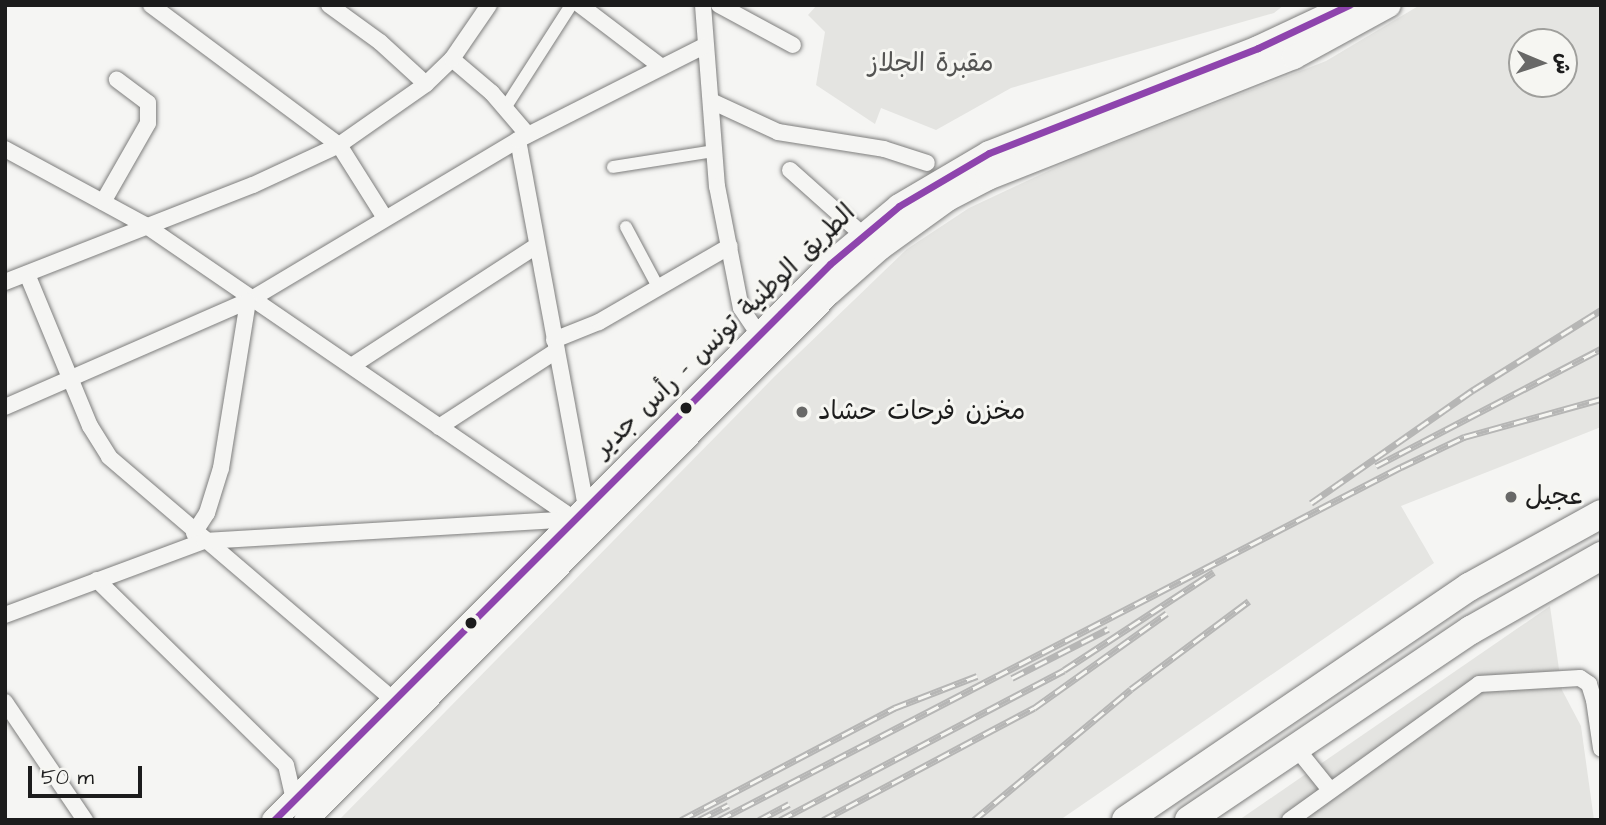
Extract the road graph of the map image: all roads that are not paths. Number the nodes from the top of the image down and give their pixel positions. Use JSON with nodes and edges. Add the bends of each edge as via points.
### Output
{"nodes":[{"id":1,"x":151,"y":5,"type":"edge"},
{"id":2,"x":329,"y":5,"type":"edge"},
{"id":3,"x":489,"y":5,"type":"edge"},
{"id":4,"x":571,"y":5,"type":"edge"},
{"id":5,"x":580,"y":5,"type":"edge"},
{"id":6,"x":719,"y":5,"type":"edge"},
{"id":7,"x":1350,"y":5,"type":"edge"},
{"id":8,"x":1390,"y":5,"type":"edge"},
{"id":9,"x":700,"y":8,"type":"edge"},
{"id":10,"x":793,"y":45,"type":"dead end"},
{"id":11,"x":704,"y":46,"type":"junction"},
{"id":12,"x":452,"y":59,"type":"junction"},
{"id":13,"x":659,"y":65,"type":"junction"},
{"id":14,"x":117,"y":80,"type":"dead end"},
{"id":15,"x":426,"y":84,"type":"junction"},
{"id":16,"x":711,"y":101,"type":"junction"},
{"id":17,"x":505,"y":108,"type":"junction"},
{"id":18,"x":523,"y":138,"type":"junction"},
{"id":19,"x":339,"y":145,"type":"junction"},
{"id":20,"x":5,"y":149,"type":"edge"},
{"id":21,"x":714,"y":151,"type":"junction"},
{"id":22,"x":927,"y":163,"type":"dead end"},
{"id":23,"x":613,"y":167,"type":"dead end"},
{"id":24,"x":790,"y":170,"type":"dead end"},
{"id":25,"x":103,"y":202,"type":"junction"},
{"id":26,"x":385,"y":218,"type":"junction"},
{"id":27,"x":145,"y":225,"type":"junction"},
{"id":28,"x":626,"y":228,"type":"dead end"},
{"id":29,"x":863,"y":235,"type":"junction"},
{"id":30,"x":536,"y":246,"type":"junction"},
{"id":31,"x":730,"y":246,"type":"junction"},
{"id":32,"x":27,"y":274,"type":"junction"},
{"id":33,"x":5,"y":282,"type":"edge"},
{"id":34,"x":658,"y":287,"type":"junction"},
{"id":35,"x":251,"y":299,"type":"junction"},
{"id":36,"x":759,"y":335,"type":"junction"},
{"id":37,"x":555,"y":345,"type":"junction"},
{"id":38,"x":353,"y":365,"type":"junction"},
{"id":39,"x":73,"y":378,"type":"junction"},
{"id":40,"x":5,"y":407,"type":"edge"},
{"id":41,"x":439,"y":427,"type":"junction"},
{"id":42,"x":1601,"y":514,"type":"edge"},
{"id":43,"x":584,"y":520,"type":"junction"},
{"id":44,"x":199,"y":537,"type":"junction"},
{"id":45,"x":1601,"y":556,"type":"edge"},
{"id":46,"x":97,"y":580,"type":"junction"},
{"id":47,"x":5,"y":615,"type":"edge"},
{"id":48,"x":5,"y":702,"type":"edge"},
{"id":49,"x":396,"y":702,"type":"junction"},
{"id":50,"x":1601,"y":748,"type":"edge"},
{"id":51,"x":1297,"y":749,"type":"junction"},
{"id":52,"x":1330,"y":790,"type":"junction"},
{"id":53,"x":300,"y":810,"type":"edge"},
{"id":54,"x":85,"y":820,"type":"edge"},
{"id":55,"x":274,"y":820,"type":"edge"},
{"id":56,"x":1126,"y":820,"type":"edge"},
{"id":57,"x":1189,"y":820,"type":"edge"},
{"id":58,"x":1290,"y":820,"type":"edge"}],
"edges":[{"from":1,"to":19,"type":"street"},
{"from":2,"to":15,"type":"street","via":[[380,42]]},
{"from":3,"to":12,"type":"street"},
{"from":4,"to":17,"type":"street"},
{"from":5,"to":13,"type":"street"},
{"from":6,"to":10,"type":"street"},
{"from":7,"to":29,"type":"main road","name":"الطريق الوطنية تونس - رأس جدير","via":[[1258,48],[989,153],[950,172]]},
{"from":8,"to":43,"type":"main road","name":"الطريق الوطنية تونس - رأس جدير","via":[[1294,57],[1055,149],[948,199],[880,248]]},
{"from":9,"to":11,"type":"street"},
{"from":11,"to":13,"type":"street"},
{"from":11,"to":16,"type":"street"},
{"from":12,"to":15,"type":"street"},
{"from":12,"to":17,"type":"street"},
{"from":13,"to":18,"type":"street"},
{"from":14,"to":25,"type":"street","via":[[148,103],[148,122]]},
{"from":15,"to":19,"type":"street"},
{"from":16,"to":21,"type":"street"},
{"from":16,"to":22,"type":"street","via":[[778,132],[884,149]]},
{"from":17,"to":18,"type":"street"},
{"from":18,"to":26,"type":"street"},
{"from":18,"to":30,"type":"street"},
{"from":19,"to":26,"type":"street"},
{"from":19,"to":27,"type":"street","via":[[254,185]]},
{"from":20,"to":25,"type":"street"},
{"from":21,"to":23,"type":"street"},
{"from":21,"to":31,"type":"street"},
{"from":24,"to":29,"type":"street"},
{"from":25,"to":27,"type":"street"},
{"from":26,"to":35,"type":"street"},
{"from":27,"to":32,"type":"street"},
{"from":27,"to":35,"type":"street"},
{"from":28,"to":34,"type":"street"},
{"from":29,"to":36,"type":"main road","name":"الطريق الوطنية تونس - رأس جدير"},
{"from":30,"to":37,"type":"street"},
{"from":30,"to":38,"type":"street"},
{"from":31,"to":34,"type":"street"},
{"from":31,"to":36,"type":"street","via":[[741,308]]},
{"from":32,"to":33,"type":"street"},
{"from":32,"to":39,"type":"street"},
{"from":34,"to":37,"type":"street"},
{"from":35,"to":38,"type":"street"},
{"from":35,"to":39,"type":"street"},
{"from":35,"to":44,"type":"street","via":[[221,468]]},
{"from":36,"to":43,"type":"main road","name":"الطريق الوطنية تونس - رأس جدير"},
{"from":37,"to":41,"type":"street"},
{"from":37,"to":43,"type":"street"},
{"from":38,"to":41,"type":"street"},
{"from":39,"to":40,"type":"street"},
{"from":39,"to":44,"type":"street","via":[[90,426],[108,457]]},
{"from":41,"to":43,"type":"street"},
{"from":42,"to":56,"type":"highway","via":[[1469,587]]},
{"from":43,"to":44,"type":"street"},
{"from":43,"to":49,"type":"main road","name":"الطريق الوطنية تونس - رأس جدير"},
{"from":43,"to":53,"type":"main road","name":"الطريق الوطنية تونس - رأس جدير"},
{"from":44,"to":46,"type":"street"},
{"from":44,"to":49,"type":"street"},
{"from":45,"to":51,"type":"highway","via":[[1471,630]]},
{"from":46,"to":47,"type":"street"},
{"from":46,"to":53,"type":"street","via":[[286,765]]},
{"from":48,"to":54,"type":"street"},
{"from":49,"to":53,"type":"main road","name":"الطريق الوطنية تونس - رأس جدير"},
{"from":50,"to":52,"type":"street","via":[[1594,700],[1588,684],[1580,678],[1488,683],[1468,689]]},
{"from":51,"to":52,"type":"street"},
{"from":51,"to":57,"type":"highway"},
{"from":52,"to":58,"type":"street"},
{"from":53,"to":55,"type":"main road","name":"الطريق الوطنية تونس - رأس جدير"}]}
